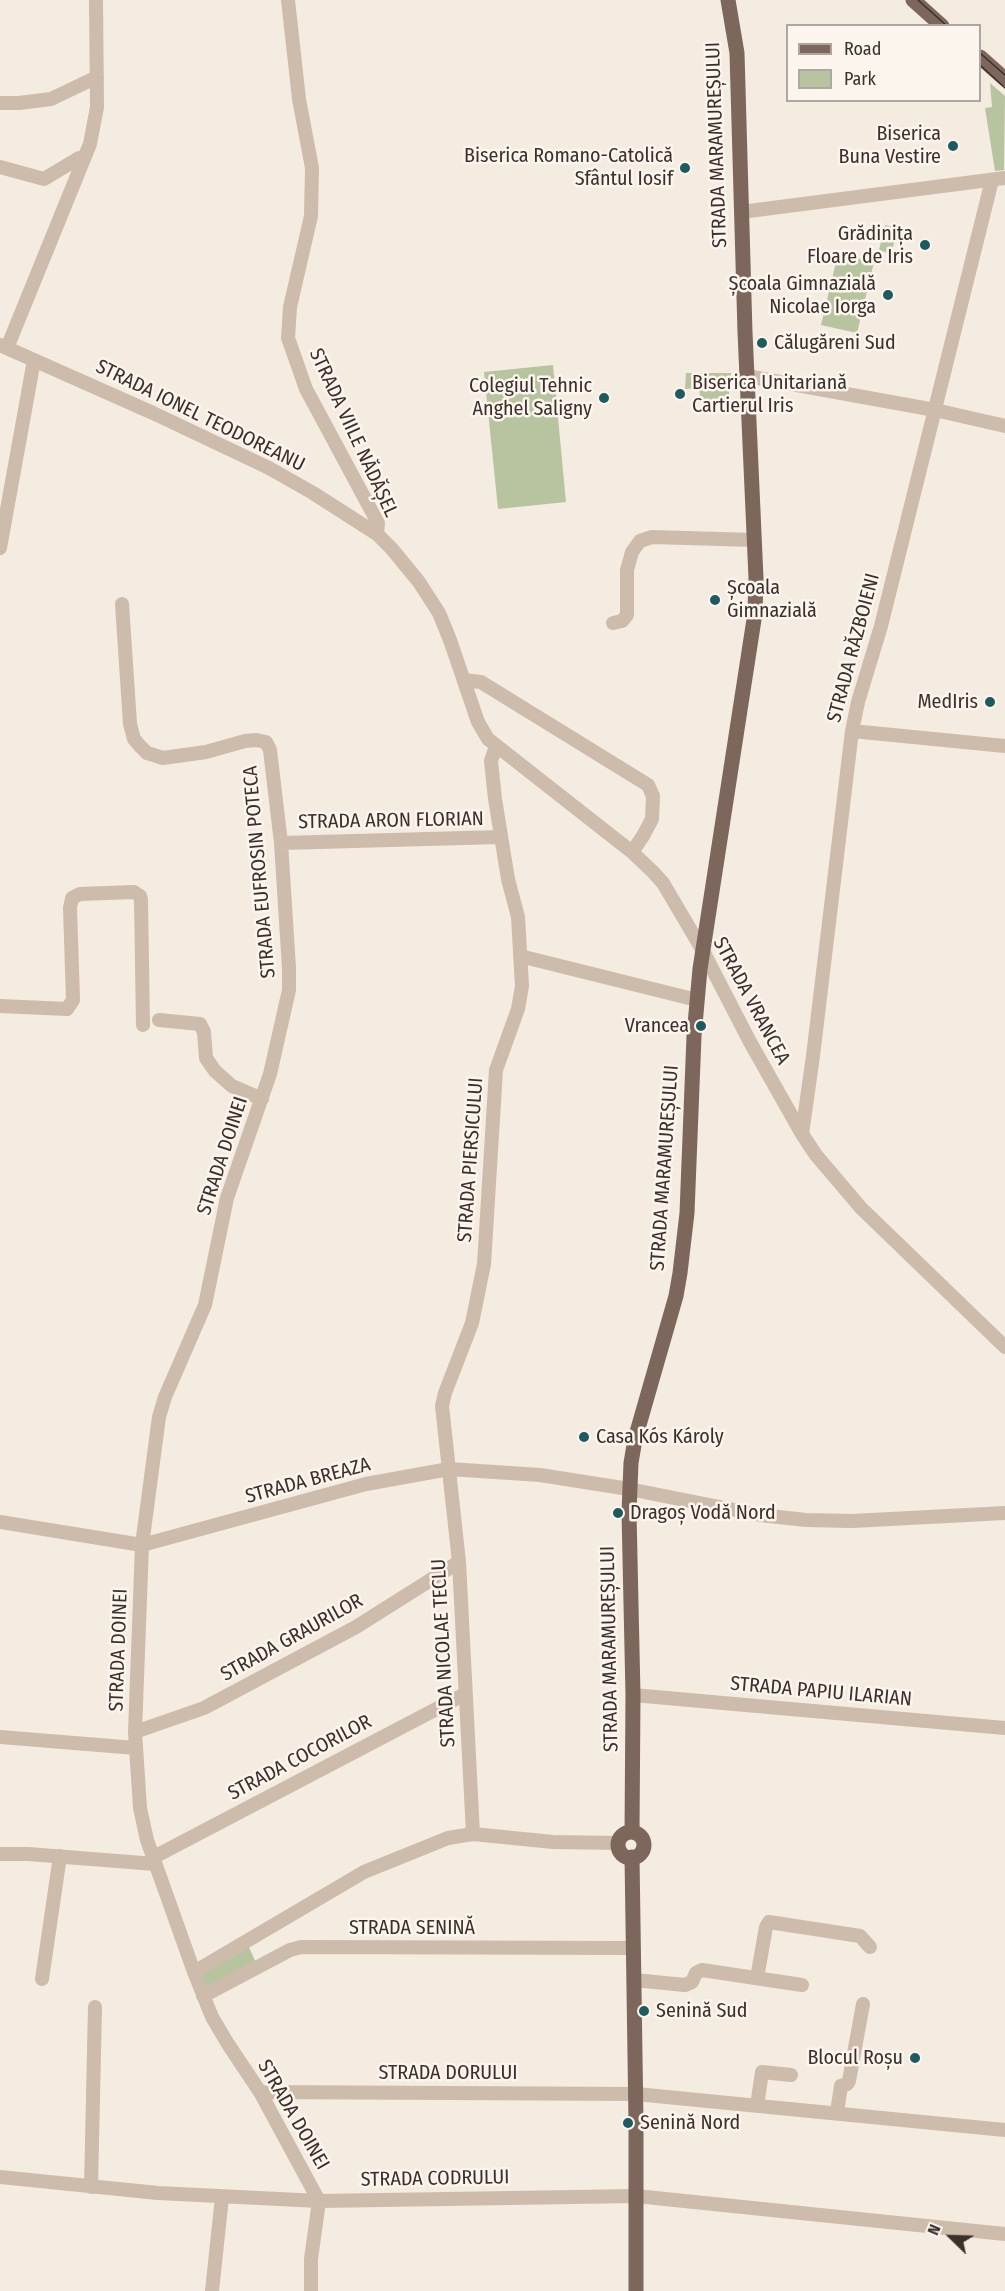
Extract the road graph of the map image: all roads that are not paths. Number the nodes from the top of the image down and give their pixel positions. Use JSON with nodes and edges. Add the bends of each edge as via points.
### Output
{"nodes":[{"id":1,"x":96,"y":0,"type":"edge"},
{"id":2,"x":288,"y":0,"type":"edge"},
{"id":3,"x":728,"y":0,"type":"edge"},
{"id":4,"x":913,"y":0,"type":"edge"},
{"id":5,"x":940,"y":24,"type":"edge"},
{"id":6,"x":981,"y":58,"type":"edge"},
{"id":7,"x":97,"y":77,"type":"junction"},
{"id":8,"x":1005,"y":79,"type":"edge"},
{"id":9,"x":0,"y":103,"type":"edge"},
{"id":10,"x":84,"y":159,"type":"junction"},
{"id":11,"x":0,"y":167,"type":"edge"},
{"id":12,"x":999,"y":179,"type":"edge"},
{"id":13,"x":741,"y":212,"type":"junction"},
{"id":14,"x":4,"y":346,"type":"edge"},
{"id":15,"x":34,"y":360,"type":"junction"},
{"id":16,"x":747,"y":376,"type":"junction"},
{"id":17,"x":935,"y":410,"type":"junction"},
{"id":18,"x":1005,"y":426,"type":"edge"},
{"id":19,"x":377,"y":534,"type":"junction"},
{"id":20,"x":754,"y":540,"type":"junction"},
{"id":21,"x":0,"y":548,"type":"edge"},
{"id":22,"x":122,"y":604,"type":"dead end"},
{"id":23,"x":613,"y":623,"type":"dead end"},
{"id":24,"x":464,"y":680,"type":"junction"},
{"id":25,"x":852,"y":731,"type":"junction"},
{"id":26,"x":1004,"y":742,"type":"edge"},
{"id":27,"x":496,"y":746,"type":"junction"},
{"id":28,"x":501,"y":837,"type":"junction"},
{"id":29,"x":281,"y":843,"type":"junction"},
{"id":30,"x":632,"y":852,"type":"junction"},
{"id":31,"x":704,"y":944,"type":"junction"},
{"id":32,"x":520,"y":956,"type":"junction"},
{"id":33,"x":705,"y":968,"type":"junction"},
{"id":34,"x":289,"y":990,"type":"joint"},
{"id":35,"x":697,"y":1000,"type":"junction"},
{"id":36,"x":0,"y":1006,"type":"edge"},
{"id":37,"x":159,"y":1020,"type":"dead end"},
{"id":38,"x":143,"y":1025,"type":"dead end"},
{"id":39,"x":262,"y":1099,"type":"junction"},
{"id":40,"x":802,"y":1134,"type":"junction"},
{"id":41,"x":1005,"y":1347,"type":"edge"},
{"id":42,"x":448,"y":1469,"type":"junction"},
{"id":43,"x":629,"y":1489,"type":"junction"},
{"id":44,"x":1005,"y":1513,"type":"edge"},
{"id":45,"x":0,"y":1522,"type":"edge"},
{"id":46,"x":142,"y":1545,"type":"junction"},
{"id":47,"x":459,"y":1562,"type":"junction"},
{"id":48,"x":465,"y":1694,"type":"junction"},
{"id":49,"x":633,"y":1695,"type":"junction"},
{"id":50,"x":1005,"y":1728,"type":"edge"},
{"id":51,"x":135,"y":1732,"type":"junction"},
{"id":52,"x":0,"y":1737,"type":"edge"},
{"id":53,"x":136,"y":1748,"type":"junction"},
{"id":54,"x":632,"y":1832,"type":"junction"},
{"id":55,"x":473,"y":1834,"type":"junction"},
{"id":56,"x":618,"y":1843,"type":"junction"},
{"id":57,"x":0,"y":1854,"type":"edge"},
{"id":58,"x":60,"y":1856,"type":"junction"},
{"id":59,"x":632,"y":1857,"type":"junction"},
{"id":60,"x":153,"y":1861,"type":"junction"},
{"id":61,"x":870,"y":1947,"type":"dead end"},
{"id":62,"x":633,"y":1948,"type":"junction"},
{"id":63,"x":194,"y":1972,"type":"junction"},
{"id":64,"x":757,"y":1978,"type":"junction"},
{"id":65,"x":42,"y":1979,"type":"dead end"},
{"id":66,"x":634,"y":1980,"type":"junction"},
{"id":67,"x":802,"y":1984,"type":"dead end"},
{"id":68,"x":203,"y":1996,"type":"junction"},
{"id":69,"x":863,"y":2004,"type":"dead end"},
{"id":70,"x":95,"y":2007,"type":"dead end"},
{"id":71,"x":791,"y":2075,"type":"dead end"},
{"id":72,"x":260,"y":2092,"type":"junction"},
{"id":73,"x":636,"y":2094,"type":"junction"},
{"id":74,"x":757,"y":2106,"type":"junction"},
{"id":75,"x":837,"y":2112,"type":"junction"},
{"id":76,"x":1005,"y":2130,"type":"edge"},
{"id":77,"x":0,"y":2177,"type":"edge"},
{"id":78,"x":90,"y":2187,"type":"junction"},
{"id":79,"x":636,"y":2196,"type":"junction"},
{"id":80,"x":222,"y":2197,"type":"junction"},
{"id":81,"x":319,"y":2200,"type":"junction"},
{"id":82,"x":1005,"y":2234,"type":"edge"},
{"id":83,"x":212,"y":2291,"type":"edge"},
{"id":84,"x":311,"y":2291,"type":"edge"},
{"id":85,"x":636,"y":2291,"type":"edge"}],
"edges":[{"from":1,"to":7,"type":"street"},
{"from":2,"to":19,"type":"street","name":"STRADA VIILE NĂDĂȘEL","via":[[297,87],[312,168],[311,216],[290,307],[288,338],[306,388],[378,523]]},
{"from":3,"to":13,"type":"main road","name":"STRADA MARAMUREȘULUI","via":[[737,53]]},
{"from":4,"to":5,"type":"main road"},
{"from":6,"to":8,"type":"main road"},
{"from":7,"to":9,"type":"street","via":[[51,99]]},
{"from":7,"to":10,"type":"street","via":[[94,126]]},
{"from":10,"to":11,"type":"street","via":[[44,179]]},
{"from":10,"to":14,"type":"street"},
{"from":12,"to":13,"type":"street"},
{"from":12,"to":17,"type":"street","name":"STRADA RĂZBOIENI"},
{"from":13,"to":16,"type":"main road","name":"STRADA MARAMUREȘULUI"},
{"from":14,"to":15,"type":"street","name":"STRADA IONEL TEODOREANU"},
{"from":15,"to":19,"type":"street","name":"STRADA IONEL TEODOREANU","via":[[269,468]]},
{"from":15,"to":21,"type":"street"},
{"from":16,"to":17,"type":"street"},
{"from":16,"to":20,"type":"main road","name":"STRADA MARAMUREȘULUI"},
{"from":17,"to":18,"type":"street"},
{"from":17,"to":25,"type":"street","name":"STRADA RĂZBOIENI"},
{"from":19,"to":24,"type":"street","name":"STRADA VIILE NĂDĂȘEL","via":[[419,582],[439,613]]},
{"from":20,"to":23,"type":"street","via":[[652,537],[640,541],[627,570],[627,615]]},
{"from":20,"to":31,"type":"main road","name":"STRADA MARAMUREȘULUI","via":[[755,613],[751,648]]},
{"from":22,"to":29,"type":"street","name":"STRADA EUFROSIN POTECA","via":[[134,738],[147,753],[164,758],[245,741],[266,742]]},
{"from":24,"to":27,"type":"street","name":"STRADA VRANCEA","via":[[481,730]]},
{"from":24,"to":30,"type":"street","via":[[481,682],[648,785],[653,796],[651,819]]},
{"from":25,"to":26,"type":"street"},
{"from":25,"to":40,"type":"street","name":"STRADA RĂZBOIENI"},
{"from":27,"to":28,"type":"street","name":"STRADA PIERSICULUI","via":[[491,761]]},
{"from":27,"to":30,"type":"street","name":"STRADA VRANCEA"},
{"from":28,"to":29,"type":"street","name":"STRADA ARON FLORIAN"},
{"from":28,"to":32,"type":"street","name":"STRADA PIERSICULUI","via":[[518,917]]},
{"from":29,"to":34,"type":"street","name":"STRADA EUFROSIN POTECA"},
{"from":30,"to":31,"type":"street","name":"STRADA VRANCEA","via":[[663,883]]},
{"from":31,"to":33,"type":"main road","name":"STRADA MARAMUREȘULUI"},
{"from":32,"to":35,"type":"street"},
{"from":32,"to":42,"type":"street","name":"STRADA PIERSICULUI","via":[[520,1000],[495,1078],[484,1264],[472,1323],[442,1406]]},
{"from":33,"to":35,"type":"main road","name":"STRADA MARAMUREȘULUI"},
{"from":33,"to":40,"type":"street","name":"STRADA VRANCEA"},
{"from":34,"to":39,"type":"street","name":"STRADA DOINEI"},
{"from":35,"to":43,"type":"main road","name":"STRADA MARAMUREȘULUI","via":[[687,1213],[680,1273],[635,1439]]},
{"from":36,"to":38,"type":"street","via":[[67,1009],[72,1000],[72,898],[80,894],[134,892],[141,900]]},
{"from":37,"to":39,"type":"street","via":[[200,1024],[206,1058],[215,1071],[232,1086]]},
{"from":39,"to":46,"type":"street","name":"STRADA DOINEI","via":[[227,1198],[205,1305],[162,1407]]},
{"from":40,"to":41,"type":"street","name":"STRADA VRANCEA","via":[[861,1208]]},
{"from":42,"to":43,"type":"street","name":"STRADA BREAZA","via":[[540,1475]]},
{"from":42,"to":46,"type":"street","name":"STRADA BREAZA","via":[[366,1484]]},
{"from":42,"to":47,"type":"street","name":"STRADA NICOLAE TECLU"},
{"from":43,"to":44,"type":"street","name":"STRADA BREAZA","via":[[760,1515],[806,1520]]},
{"from":43,"to":49,"type":"main road","name":"STRADA MARAMUREȘULUI"},
{"from":45,"to":46,"type":"street","name":"STRADA BREAZA"},
{"from":46,"to":51,"type":"street","name":"STRADA DOINEI"},
{"from":47,"to":48,"type":"street","name":"STRADA NICOLAE TECLU"},
{"from":47,"to":51,"type":"street","name":"STRADA GRAURILOR","via":[[356,1627],[204,1708]]},
{"from":48,"to":55,"type":"street","name":"STRADA NICOLAE TECLU"},
{"from":48,"to":60,"type":"street","name":"STRADA COCORILOR"},
{"from":49,"to":50,"type":"street","name":"STRADA PAPIU ILARIAN"},
{"from":49,"to":54,"type":"main road","name":"STRADA MARAMUREȘULUI"},
{"from":51,"to":53,"type":"street","name":"STRADA DOINEI"},
{"from":52,"to":53,"type":"street"},
{"from":53,"to":60,"type":"street","name":"STRADA DOINEI","via":[[140,1808]]},
{"from":54,"to":56,"type":"main road","via":[[624,1834]]},
{"from":54,"to":59,"type":"main road","name":"STRADA MARAMUREȘULUI","via":[[639,1836],[643,1847]]},
{"from":55,"to":56,"type":"street"},
{"from":55,"to":63,"type":"street","via":[[448,1838],[364,1872]]},
{"from":56,"to":59,"type":"main road","via":[[621,1852]]},
{"from":57,"to":58,"type":"street"},
{"from":58,"to":60,"type":"street"},
{"from":58,"to":65,"type":"street"},
{"from":59,"to":62,"type":"main road","name":"STRADA MARAMUREȘULUI"},
{"from":60,"to":63,"type":"street","name":"STRADA DOINEI"},
{"from":61,"to":64,"type":"street","via":[[860,1936],[769,1922]]},
{"from":62,"to":66,"type":"main road","name":"STRADA MARAMUREȘULUI"},
{"from":62,"to":68,"type":"street","name":"STRADA SENINĂ","via":[[301,1947]]},
{"from":63,"to":68,"type":"street","name":"STRADA DOINEI"},
{"from":64,"to":66,"type":"street","via":[[702,1970],[693,1982],[685,1985]]},
{"from":64,"to":67,"type":"street"},
{"from":66,"to":73,"type":"main road","name":"STRADA MARAMUREȘULUI"},
{"from":68,"to":72,"type":"street","name":"STRADA DOINEI","via":[[228,2044]]},
{"from":69,"to":75,"type":"street","via":[[849,2081],[841,2086]]},
{"from":70,"to":78,"type":"street"},
{"from":71,"to":74,"type":"street","via":[[762,2072]]},
{"from":72,"to":73,"type":"street","name":"STRADA DORULUI"},
{"from":72,"to":81,"type":"street","name":"STRADA DOINEI"},
{"from":73,"to":74,"type":"street","name":"STRADA DORULUI"},
{"from":73,"to":79,"type":"main road","name":"STRADA MARAMUREȘULUI"},
{"from":74,"to":75,"type":"street","name":"STRADA DORULUI"},
{"from":75,"to":76,"type":"street","name":"STRADA DORULUI"},
{"from":77,"to":78,"type":"street","name":"STRADA CODRULUI"},
{"from":78,"to":80,"type":"street","name":"STRADA CODRULUI"},
{"from":79,"to":81,"type":"street","name":"STRADA CODRULUI"},
{"from":79,"to":82,"type":"street","name":"STRADA CODRULUI"},
{"from":79,"to":85,"type":"main road","name":"STRADA MARAMUREȘULUI"},
{"from":80,"to":81,"type":"street","name":"STRADA CODRULUI"},
{"from":80,"to":83,"type":"street"},
{"from":81,"to":84,"type":"street","name":"STRADA DOINEI"}]}
